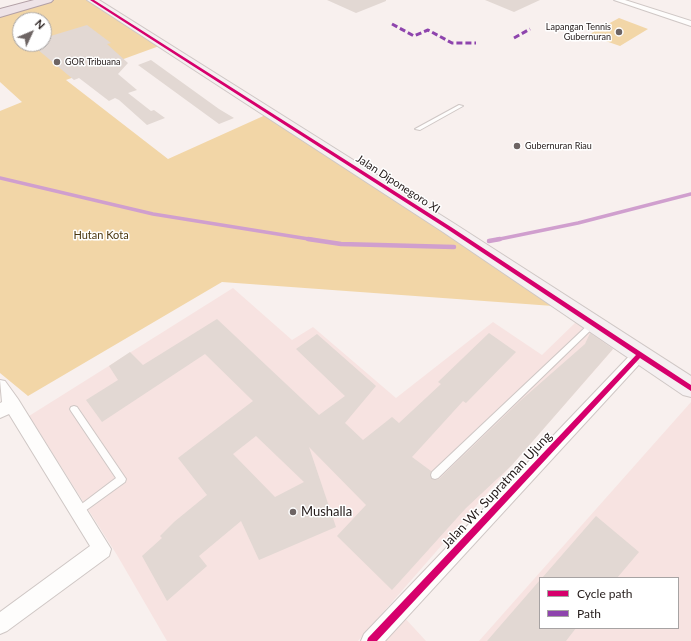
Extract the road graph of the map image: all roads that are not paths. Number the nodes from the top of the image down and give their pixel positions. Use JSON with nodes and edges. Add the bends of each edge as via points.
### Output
{"nodes":[{"id":1,"x":28,"y":0,"type":"edge"},
{"id":2,"x":48,"y":0,"type":"edge"},
{"id":3,"x":92,"y":0,"type":"edge"},
{"id":4,"x":618,"y":0,"type":"edge"},
{"id":5,"x":0,"y":8,"type":"edge"},
{"id":6,"x":0,"y":13,"type":"edge"},
{"id":7,"x":691,"y":24,"type":"edge"},
{"id":8,"x":460,"y":106,"type":"dead end"},
{"id":9,"x":418,"y":129,"type":"dead end"},
{"id":10,"x":593,"y":324,"type":"junction"},
{"id":11,"x":640,"y":354,"type":"junction"},
{"id":12,"x":0,"y":386,"type":"edge"},
{"id":13,"x":691,"y":388,"type":"edge"},
{"id":14,"x":6,"y":408,"type":"edge"},
{"id":15,"x":74,"y":409,"type":"dead end"},
{"id":16,"x":436,"y":475,"type":"dead end"},
{"id":17,"x":78,"y":512,"type":"junction"},
{"id":18,"x":0,"y":624,"type":"edge"},
{"id":19,"x":371,"y":641,"type":"edge"}],
"edges":[{"from":1,"to":5,"type":"main road"},
{"from":2,"to":6,"type":"main road"},
{"from":3,"to":10,"type":"street","name":"Jalan Diponegoro XI","via":[[449,228]]},
{"from":4,"to":7,"type":"street"},
{"from":8,"to":9,"type":"lane"},
{"from":10,"to":11,"type":"street","name":"Jalan Diponegoro XI"},
{"from":10,"to":16,"type":"lane"},
{"from":11,"to":13,"type":"street","name":"Jalan Diponegoro XI"},
{"from":11,"to":19,"type":"street","name":"Jalan Wr. Supratman Ujung"},
{"from":12,"to":14,"type":"street"},
{"from":14,"to":17,"type":"street"},
{"from":15,"to":17,"type":"lane","via":[[122,479]]},
{"from":17,"to":18,"type":"street","via":[[102,549]]}]}
